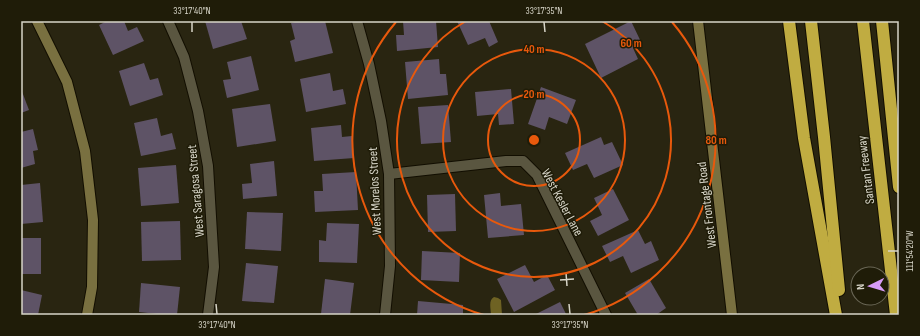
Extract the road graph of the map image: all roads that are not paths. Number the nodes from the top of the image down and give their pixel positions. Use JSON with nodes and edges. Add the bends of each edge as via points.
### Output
{"nodes":[{"id":1,"x":37,"y":21,"type":"edge"},
{"id":2,"x":168,"y":21,"type":"edge"},
{"id":3,"x":357,"y":21,"type":"edge"},
{"id":4,"x":698,"y":21,"type":"edge"},
{"id":5,"x":789,"y":21,"type":"edge"},
{"id":6,"x":810,"y":21,"type":"edge"},
{"id":7,"x":863,"y":21,"type":"edge"},
{"id":8,"x":882,"y":21,"type":"edge"},
{"id":9,"x":388,"y":174,"type":"junction"},
{"id":10,"x":899,"y":187,"type":"edge"},
{"id":11,"x":87,"y":315,"type":"edge"},
{"id":12,"x":208,"y":315,"type":"edge"},
{"id":13,"x":385,"y":315,"type":"edge"},
{"id":14,"x":606,"y":315,"type":"edge"},
{"id":15,"x":732,"y":315,"type":"edge"},
{"id":16,"x":836,"y":315,"type":"edge"},
{"id":17,"x":841,"y":315,"type":"edge"},
{"id":18,"x":896,"y":315,"type":"edge"}],
"edges":[{"from":1,"to":11,"type":"street","via":[[67,82],[85,151],[93,220],[92,287]]},
{"from":2,"to":12,"type":"street","name":"West Saragosa Street","via":[[184,57],[198,111],[208,166],[214,267]]},
{"from":3,"to":9,"type":"street","name":"West Morelos Street","via":[[381,121]]},
{"from":4,"to":15,"type":"street","name":"West Frontage Road"},
{"from":5,"to":16,"type":"highway","via":[[804,138]]},
{"from":6,"to":17,"type":"highway"},
{"from":7,"to":18,"type":"highway","name":"Santan Freeway"},
{"from":8,"to":10,"type":"highway"},
{"from":9,"to":13,"type":"street","name":"West Morelos Street","via":[[390,266]]},
{"from":9,"to":14,"type":"street","name":"West Kesler Lane","via":[[523,161],[537,175]]}]}
